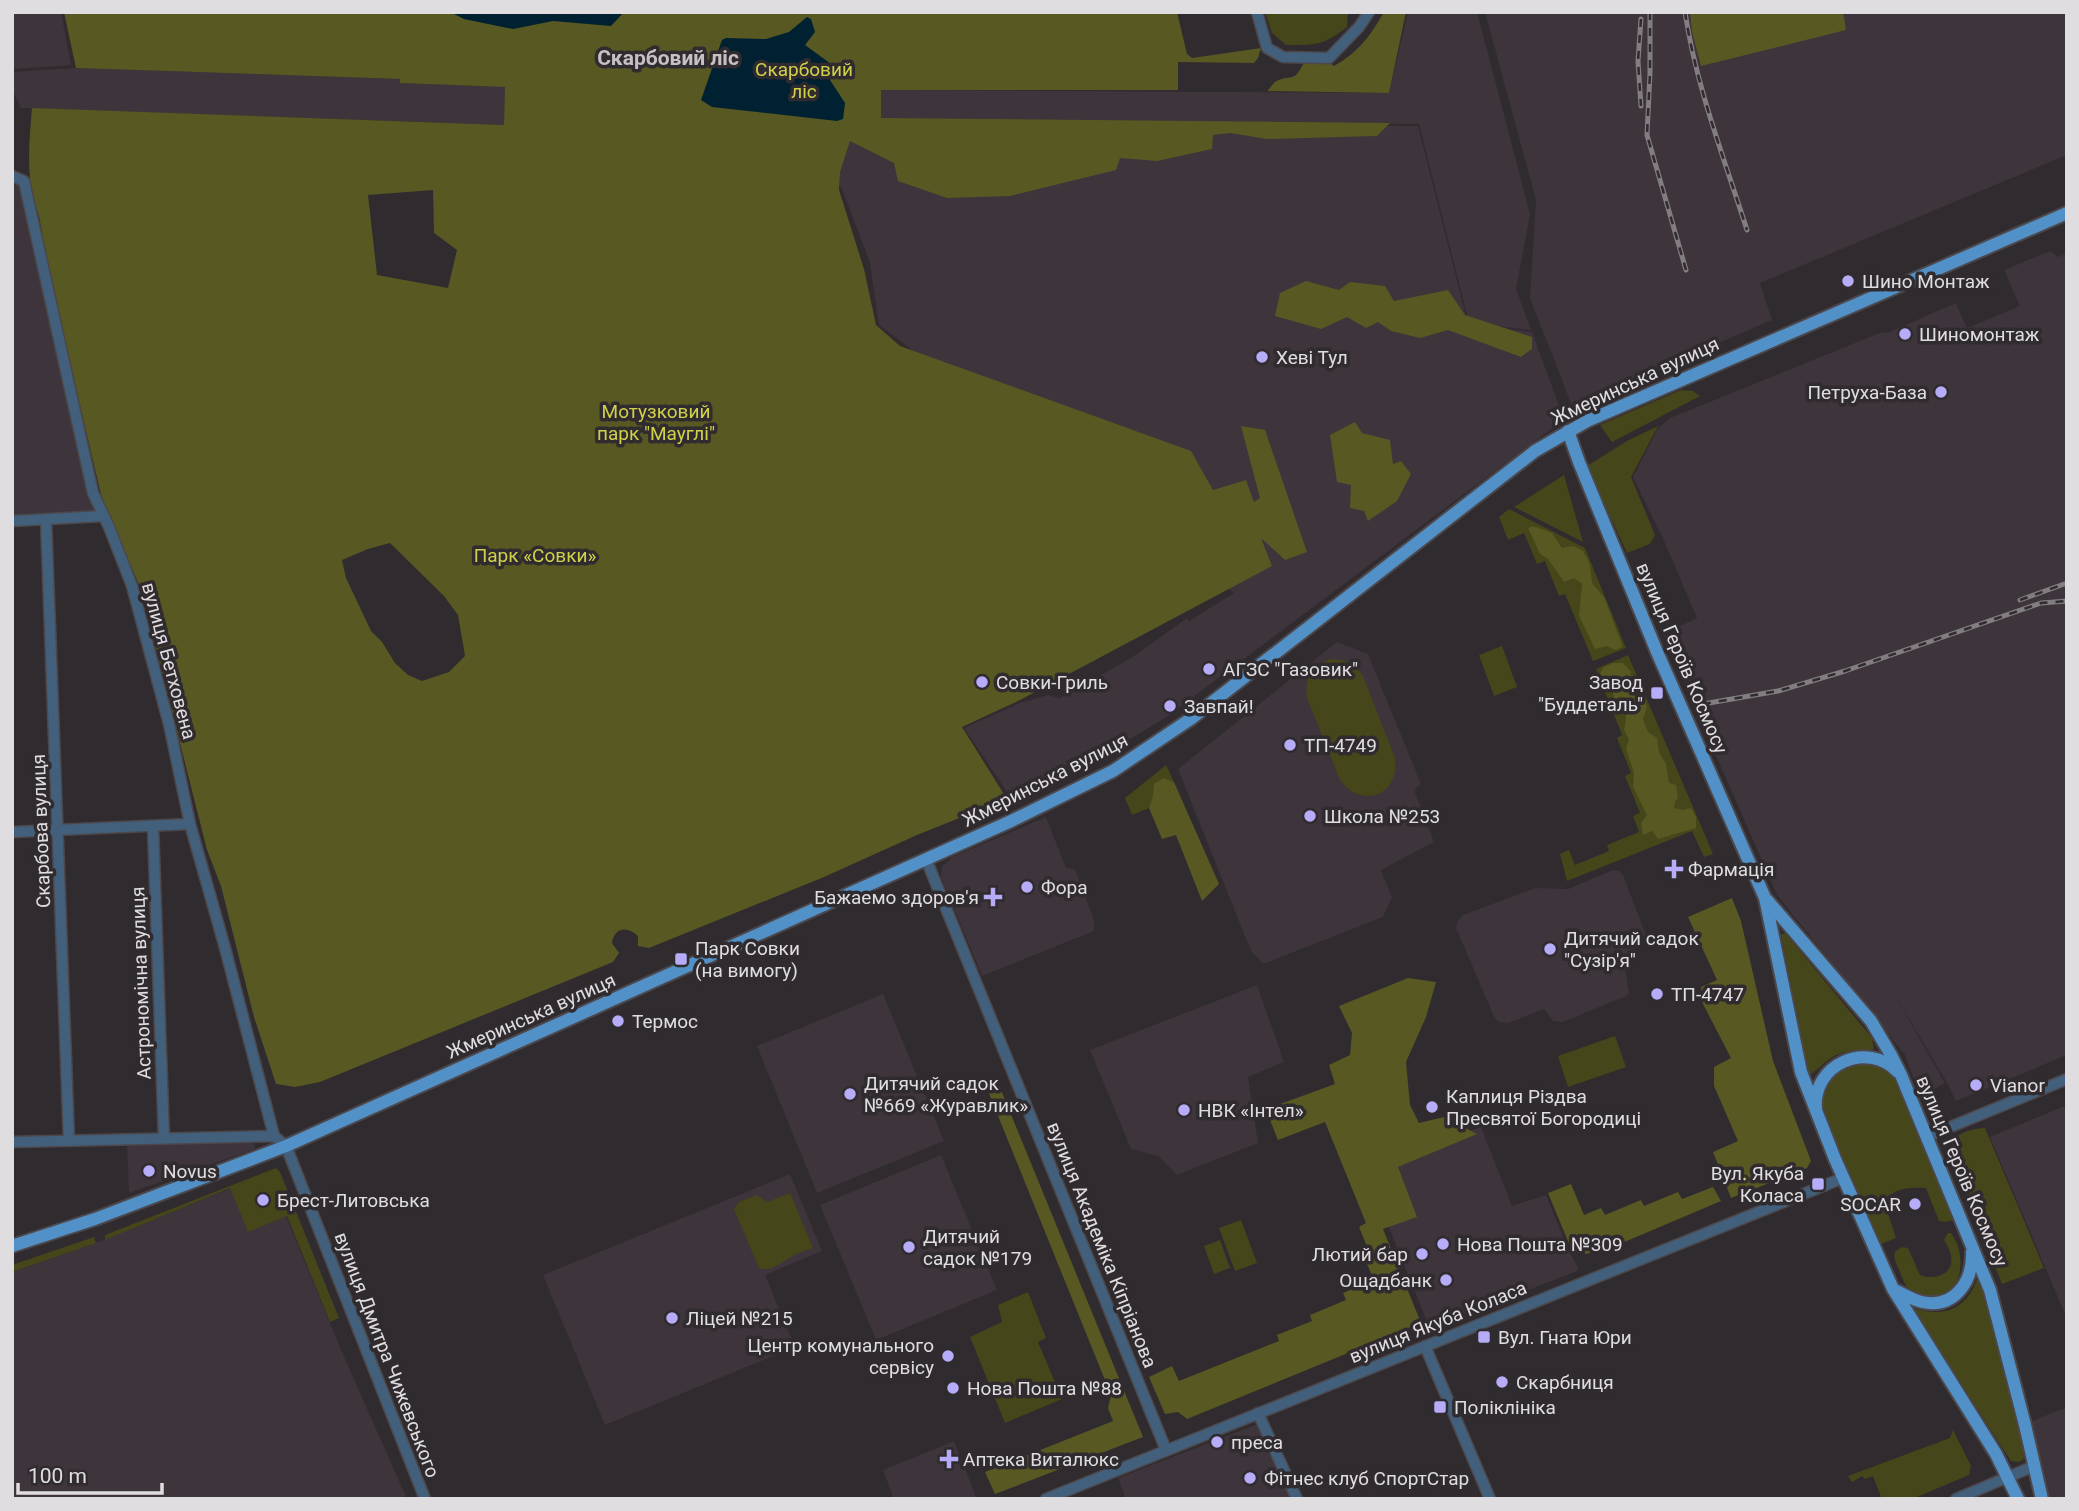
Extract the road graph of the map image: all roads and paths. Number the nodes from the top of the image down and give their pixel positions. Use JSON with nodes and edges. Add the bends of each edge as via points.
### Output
{"nodes":[{"id":1,"x":1257,"y":12,"type":"edge"},
{"id":2,"x":1369,"y":12,"type":"edge"},
{"id":3,"x":12,"y":176,"type":"edge"},
{"id":4,"x":2067,"y":213,"type":"edge"},
{"id":5,"x":1568,"y":431,"type":"junction"},
{"id":6,"x":103,"y":516,"type":"junction"},
{"id":7,"x":46,"y":520,"type":"junction"},
{"id":8,"x":12,"y":522,"type":"edge"},
{"id":9,"x":190,"y":824,"type":"junction"},
{"id":10,"x":153,"y":826,"type":"junction"},
{"id":11,"x":59,"y":830,"type":"junction"},
{"id":12,"x":12,"y":832,"type":"edge"},
{"id":13,"x":926,"y":859,"type":"junction"},
{"id":14,"x":1765,"y":898,"type":"junction"},
{"id":15,"x":1901,"y":1075,"type":"junction"},
{"id":16,"x":2067,"y":1079,"type":"edge"},
{"id":17,"x":1816,"y":1112,"type":"junction"},
{"id":18,"x":274,"y":1136,"type":"junction"},
{"id":19,"x":1926,"y":1137,"type":"junction"},
{"id":20,"x":164,"y":1139,"type":"junction"},
{"id":21,"x":69,"y":1141,"type":"junction"},
{"id":22,"x":12,"y":1142,"type":"edge"},
{"id":23,"x":286,"y":1146,"type":"junction"},
{"id":24,"x":1843,"y":1178,"type":"junction"},
{"id":25,"x":1971,"y":1242,"type":"junction"},
{"id":26,"x":12,"y":1246,"type":"edge"},
{"id":27,"x":1893,"y":1289,"type":"junction"},
{"id":28,"x":1425,"y":1346,"type":"junction"},
{"id":29,"x":1258,"y":1413,"type":"junction"},
{"id":30,"x":1166,"y":1450,"type":"junction"},
{"id":31,"x":2034,"y":1466,"type":"junction"},
{"id":32,"x":2008,"y":1477,"type":"junction"},
{"id":33,"x":425,"y":1499,"type":"edge"},
{"id":34,"x":1046,"y":1499,"type":"edge"},
{"id":35,"x":1297,"y":1499,"type":"edge"},
{"id":36,"x":1490,"y":1499,"type":"edge"},
{"id":37,"x":1956,"y":1499,"type":"edge"},
{"id":38,"x":2018,"y":1499,"type":"edge"},
{"id":39,"x":2042,"y":1499,"type":"edge"}],
"edges":[{"from":1,"to":2,"type":"street","via":[[1267,48],[1283,57],[1329,58]]},
{"from":3,"to":6,"type":"street","name":"вулиця Бетховена","via":[[24,181],[93,493]]},
{"from":4,"to":5,"type":"main road","name":"Жмеринська вулиця"},
{"from":5,"to":13,"type":"main road","name":"Жмеринська вулиця","via":[[1535,451],[1192,718],[1130,760]]},
{"from":5,"to":14,"type":"main road","name":"вулиця Героїв Космосу","via":[[1657,652]]},
{"from":6,"to":7,"type":"street"},
{"from":6,"to":9,"type":"street","name":"вулиця Бетховена","via":[[132,586]]},
{"from":7,"to":8,"type":"street"},
{"from":7,"to":11,"type":"street","name":"Скарбова вулиця"},
{"from":9,"to":10,"type":"street"},
{"from":9,"to":18,"type":"street","name":"вулиця Бетховена"},
{"from":10,"to":11,"type":"street"},
{"from":10,"to":20,"type":"street","name":"Астрономічна вулиця"},
{"from":11,"to":12,"type":"street"},
{"from":11,"to":21,"type":"street","name":"Скарбова вулиця"},
{"from":13,"to":23,"type":"main road","name":"Жмеринська вулиця"},
{"from":13,"to":30,"type":"street","name":"вулиця Академіка Кіпріанова"},
{"from":14,"to":15,"type":"main road","name":"вулиця Героїв Космосу","via":[[1871,1021]]},
{"from":14,"to":17,"type":"main road","name":"вулиця Героїв Космосу","via":[[1801,1072]]},
{"from":15,"to":17,"type":"main road","via":[[1877,1059],[1858,1057],[1840,1063],[1820,1084]]},
{"from":15,"to":19,"type":"main road","name":"вулиця Героїв Космосу"},
{"from":16,"to":19,"type":"street"},
{"from":17,"to":24,"type":"main road","name":"вулиця Героїв Космосу"},
{"from":18,"to":20,"type":"street"},
{"from":18,"to":23,"type":"street"},
{"from":19,"to":25,"type":"main road","name":"вулиця Героїв Космосу"},
{"from":20,"to":21,"type":"street"},
{"from":21,"to":22,"type":"street"},
{"from":23,"to":26,"type":"main road","name":"Жмеринська вулиця","via":[[103,1217]]},
{"from":23,"to":33,"type":"street","name":"вулиця Дмитра Чижевського"},
{"from":24,"to":27,"type":"main road","name":"вулиця Героїв Космосу"},
{"from":24,"to":28,"type":"street","name":"вулиця Якуба Коласа"},
{"from":25,"to":27,"type":"main road","via":[[1971,1273],[1954,1296],[1925,1303]]},
{"from":25,"to":31,"type":"main road","name":"вулиця Героїв Космосу","via":[[1990,1290]]},
{"from":27,"to":32,"type":"main road","name":"вулиця Героїв Космосу"},
{"from":28,"to":29,"type":"street","name":"вулиця Якуба Коласа"},
{"from":28,"to":36,"type":"street"},
{"from":29,"to":30,"type":"street","name":"вулиця Якуба Коласа"},
{"from":29,"to":35,"type":"street"},
{"from":30,"to":34,"type":"street","name":"вулиця Якуба Коласа"},
{"from":31,"to":32,"type":"street"},
{"from":31,"to":39,"type":"main road","name":"вулиця Героїв Космосу"},
{"from":32,"to":37,"type":"street"},
{"from":32,"to":38,"type":"main road","name":"вулиця Героїв Космосу"}]}
